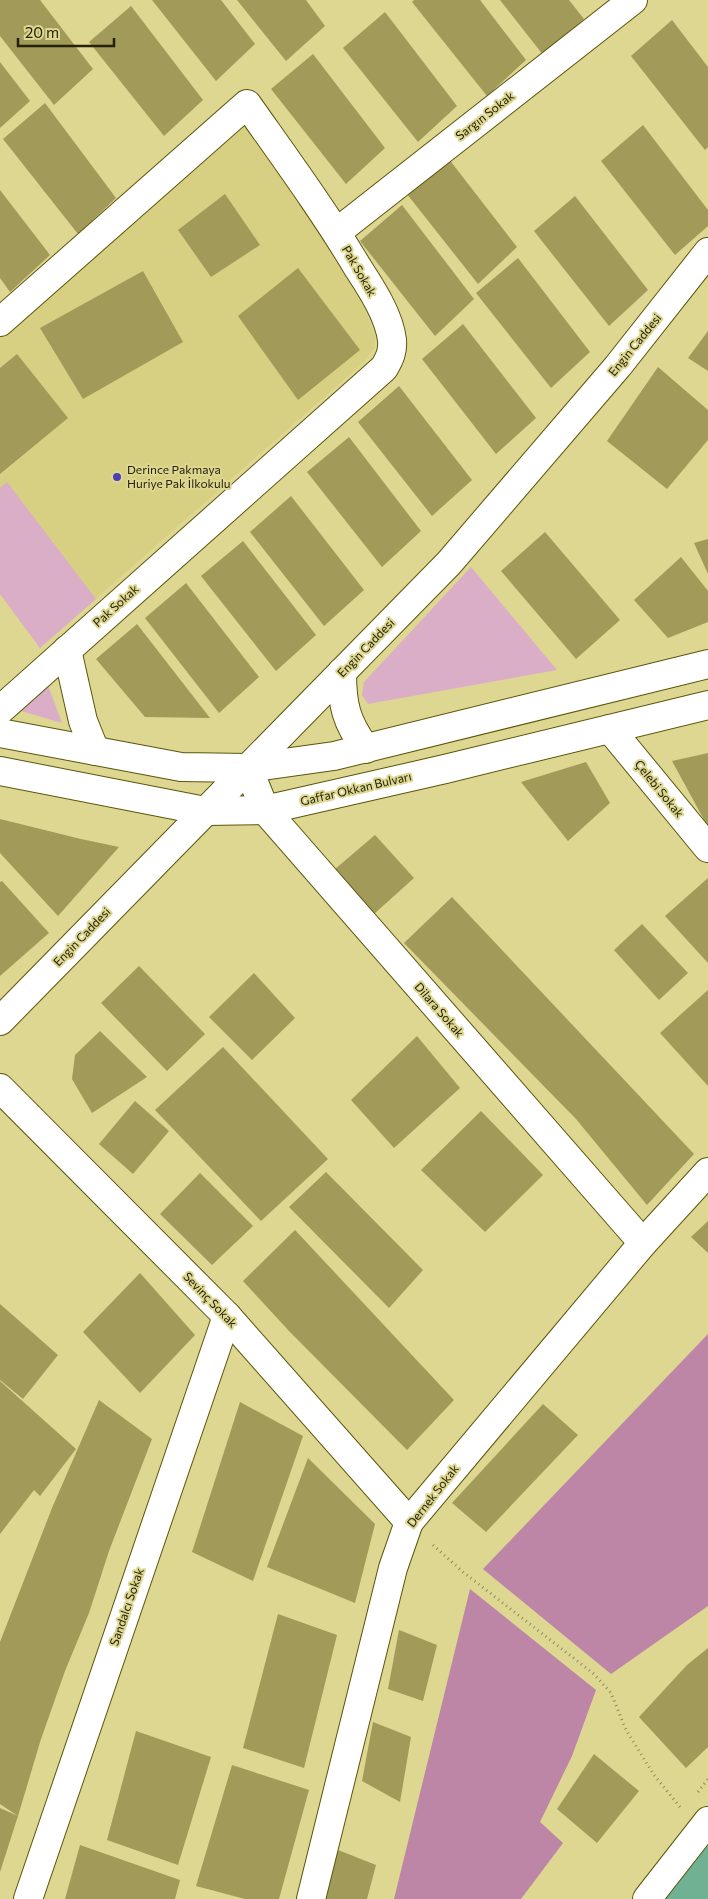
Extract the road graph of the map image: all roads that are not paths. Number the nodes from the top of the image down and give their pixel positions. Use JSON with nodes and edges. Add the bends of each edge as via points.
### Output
{"nodes":[{"id":1,"x":633,"y":0,"type":"edge"},
{"id":2,"x":336,"y":232,"type":"junction"},
{"id":3,"x":708,"y":252,"type":"edge"},
{"id":4,"x":0,"y":322,"type":"edge"},
{"id":5,"x":67,"y":650,"type":"junction"},
{"id":6,"x":708,"y":664,"type":"edge"},
{"id":7,"x":342,"y":672,"type":"junction"},
{"id":8,"x":708,"y":705,"type":"edge"},
{"id":9,"x":0,"y":710,"type":"edge"},
{"id":10,"x":610,"y":729,"type":"junction"},
{"id":11,"x":0,"y":733,"type":"edge"},
{"id":12,"x":366,"y":749,"type":"junction"},
{"id":13,"x":95,"y":751,"type":"junction"},
{"id":14,"x":248,"y":768,"type":"junction"},
{"id":15,"x":0,"y":771,"type":"edge"},
{"id":16,"x":265,"y":810,"type":"junction"},
{"id":17,"x":205,"y":811,"type":"junction"},
{"id":18,"x":708,"y":848,"type":"edge"},
{"id":19,"x":0,"y":1021,"type":"edge"},
{"id":20,"x":0,"y":1088,"type":"edge"},
{"id":21,"x":708,"y":1172,"type":"edge"},
{"id":22,"x":643,"y":1243,"type":"junction"},
{"id":23,"x":226,"y":1316,"type":"junction"},
{"id":24,"x":409,"y":1522,"type":"junction"},
{"id":25,"x":708,"y":1821,"type":"edge"},
{"id":26,"x":28,"y":1899,"type":"edge"},
{"id":27,"x":311,"y":1899,"type":"edge"},
{"id":28,"x":647,"y":1899,"type":"edge"}],
"edges":[{"from":1,"to":2,"type":"street","name":"Sargın Sokak"},
{"from":2,"to":4,"type":"street","name":"Pak Sokak","via":[[247,104]]},
{"from":2,"to":5,"type":"street","name":"Pak Sokak","via":[[381,309],[392,338],[392,354],[384,368]]},
{"from":3,"to":7,"type":"street","name":"Engin Caddesi","via":[[618,366],[462,549]]},
{"from":5,"to":9,"type":"street","name":"Pak Sokak"},
{"from":5,"to":13,"type":"street","via":[[83,721]]},
{"from":6,"to":12,"type":"street"},
{"from":7,"to":12,"type":"street","via":[[346,715]]},
{"from":7,"to":14,"type":"street","name":"Engin Caddesi"},
{"from":8,"to":10,"type":"street","name":"Gaffar Okkan Bulvarı"},
{"from":10,"to":16,"type":"street","name":"Gaffar Okkan Bulvarı"},
{"from":10,"to":18,"type":"street","name":"Çelebi Sokak"},
{"from":11,"to":13,"type":"street"},
{"from":12,"to":14,"type":"street"},
{"from":13,"to":14,"type":"street","via":[[180,767]]},
{"from":14,"to":16,"type":"street","name":"Dilara Sokak"},
{"from":14,"to":17,"type":"street","name":"Engin Caddesi"},
{"from":15,"to":17,"type":"street","name":"Gaffar Okkan Bulvarı"},
{"from":16,"to":17,"type":"street","name":"Gaffar Okkan Bulvarı"},
{"from":16,"to":22,"type":"street","name":"Dilara Sokak"},
{"from":17,"to":19,"type":"street","name":"Engin Caddesi"},
{"from":20,"to":23,"type":"street","name":"Sevinç Sokak"},
{"from":21,"to":22,"type":"street","name":"Dernek Sokak"},
{"from":22,"to":24,"type":"street","name":"Dernek Sokak"},
{"from":23,"to":24,"type":"street","name":"Sevinç Sokak"},
{"from":23,"to":26,"type":"street","name":"Sandalcı Sokak"},
{"from":24,"to":27,"type":"street","name":"Dernek Sokak","via":[[392,1568]]},
{"from":25,"to":28,"type":"street"}]}
